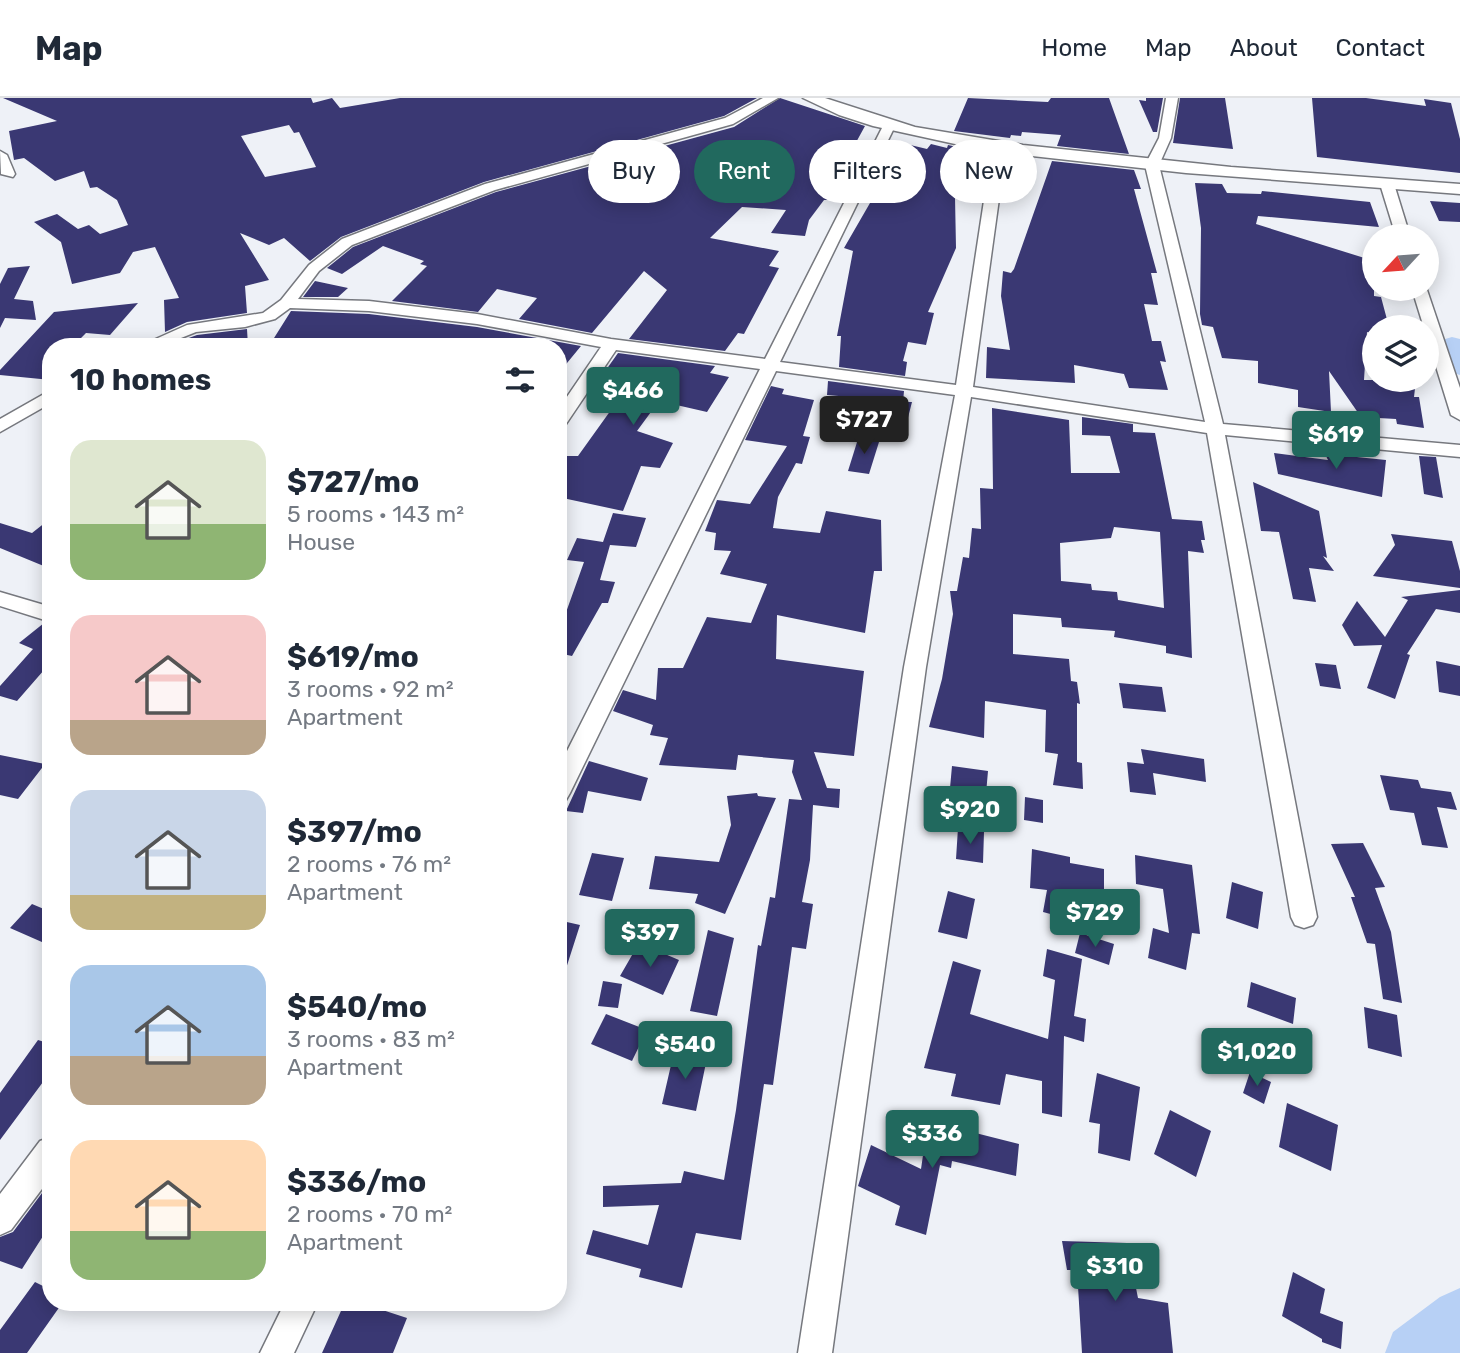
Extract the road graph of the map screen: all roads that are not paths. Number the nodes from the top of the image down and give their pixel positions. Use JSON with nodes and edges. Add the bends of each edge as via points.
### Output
{"nodes":[{"id":1,"x":772,"y":98,"type":"edge"},
{"id":2,"x":811,"y":98,"type":"edge"},
{"id":3,"x":1172,"y":98,"type":"edge"},
{"id":4,"x":890,"y":125,"type":"junction"},
{"id":5,"x":961,"y":140,"type":"edge"},
{"id":6,"x":1037,"y":152,"type":"edge"},
{"id":7,"x":0,"y":155,"type":"edge"},
{"id":8,"x":1152,"y":165,"type":"junction"},
{"id":9,"x":8,"y":174,"type":"dead end"},
{"id":10,"x":1387,"y":184,"type":"junction"},
{"id":11,"x":1460,"y":189,"type":"edge"},
{"id":12,"x":991,"y":203,"type":"edge"},
{"id":13,"x":1399,"y":224,"type":"edge"},
{"id":14,"x":1424,"y":301,"type":"edge"},
{"id":15,"x":287,"y":303,"type":"junction"},
{"id":16,"x":168,"y":338,"type":"edge"},
{"id":17,"x":611,"y":344,"type":"junction"},
{"id":18,"x":767,"y":367,"type":"junction"},
{"id":19,"x":964,"y":391,"type":"junction"},
{"id":20,"x":42,"y":401,"type":"edge"},
{"id":21,"x":567,"y":409,"type":"edge"},
{"id":22,"x":1460,"y":415,"type":"edge"},
{"id":23,"x":0,"y":427,"type":"edge"},
{"id":24,"x":1215,"y":429,"type":"junction"},
{"id":25,"x":1460,"y":451,"type":"edge"},
{"id":26,"x":0,"y":599,"type":"edge"},
{"id":27,"x":42,"y":612,"type":"edge"},
{"id":28,"x":567,"y":775,"type":"edge"},
{"id":29,"x":1304,"y":917,"type":"dead end"},
{"id":30,"x":42,"y":1164,"type":"edge"},
{"id":31,"x":0,"y":1219,"type":"edge"},
{"id":32,"x":298,"y":1311,"type":"edge"},
{"id":33,"x":277,"y":1353,"type":"edge"},
{"id":34,"x":816,"y":1353,"type":"edge"}],
"edges":[{"from":1,"to":15,"type":"street","via":[[729,121],[490,187],[347,242],[314,268]]},
{"from":2,"to":4,"type":"main road"},
{"from":3,"to":8,"type":"street","via":[[1165,138]]},
{"from":4,"to":5,"type":"main road"},
{"from":4,"to":18,"type":"street"},
{"from":6,"to":8,"type":"main road"},
{"from":7,"to":9,"type":"street"},
{"from":8,"to":10,"type":"main road"},
{"from":8,"to":24,"type":"street"},
{"from":10,"to":11,"type":"main road"},
{"from":10,"to":13,"type":"street"},
{"from":12,"to":19,"type":"street"},
{"from":14,"to":22,"type":"street"},
{"from":15,"to":16,"type":"street","via":[[269,316],[193,328]]},
{"from":15,"to":17,"type":"street","via":[[369,306],[477,319]]},
{"from":17,"to":18,"type":"street"},
{"from":17,"to":21,"type":"street"},
{"from":18,"to":19,"type":"street"},
{"from":18,"to":28,"type":"street","via":[[723,466]]},
{"from":19,"to":24,"type":"street"},
{"from":19,"to":34,"type":"street","via":[[915,667]]},
{"from":20,"to":23,"type":"street"},
{"from":24,"to":25,"type":"street"},
{"from":24,"to":29,"type":"street"},
{"from":26,"to":27,"type":"street"},
{"from":30,"to":31,"type":"street"},
{"from":32,"to":33,"type":"street"}]}
